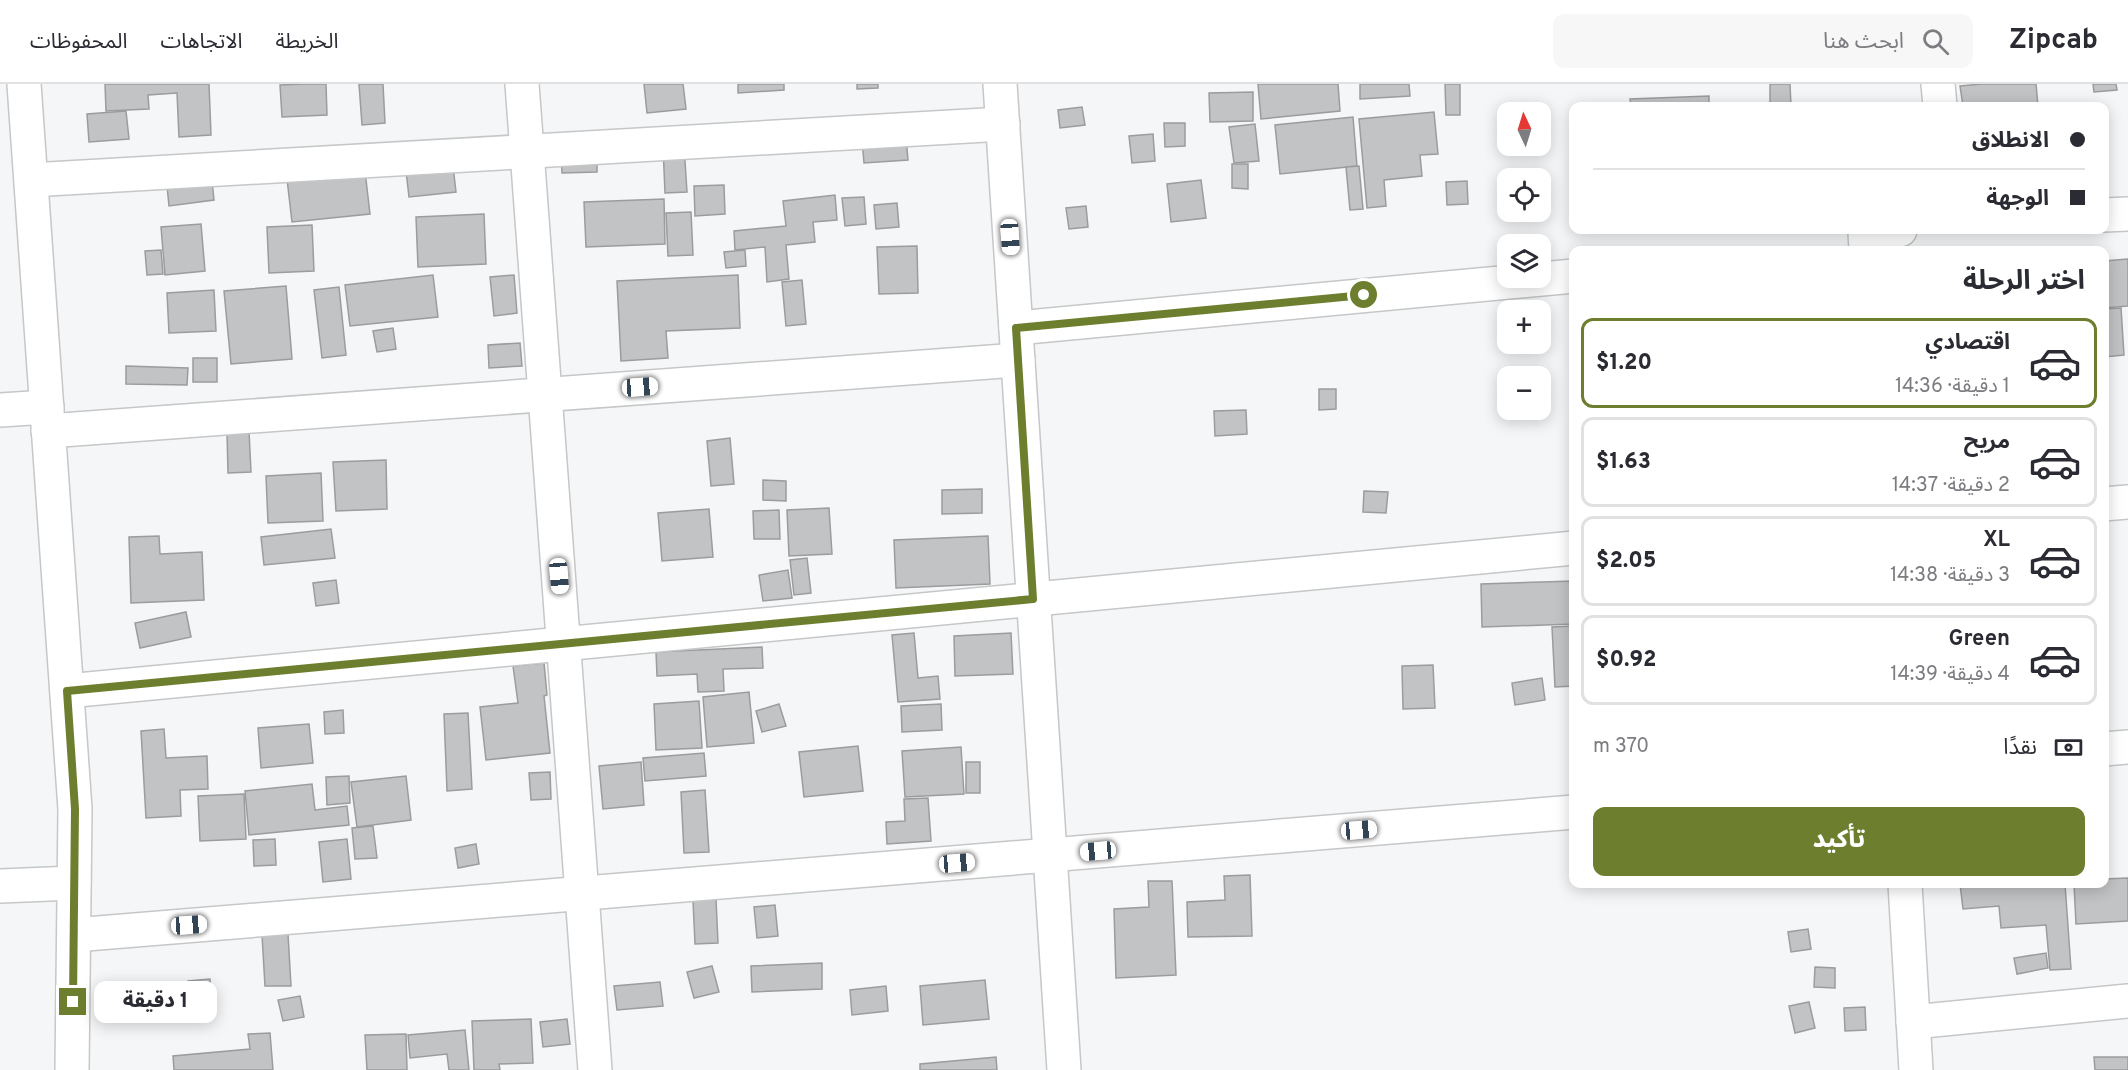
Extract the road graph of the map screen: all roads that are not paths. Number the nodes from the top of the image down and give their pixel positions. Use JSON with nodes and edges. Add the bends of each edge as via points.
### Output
{"nodes":[{"id":1,"x":24,"y":84,"type":"edge"},
{"id":2,"x":522,"y":84,"type":"edge"},
{"id":3,"x":1000,"y":84,"type":"edge"},
{"id":4,"x":1938,"y":84,"type":"edge"},
{"id":5,"x":1940,"y":102,"type":"edge"},
{"id":6,"x":1003,"y":124,"type":"junction"},
{"id":7,"x":527,"y":152,"type":"junction"},
{"id":8,"x":31,"y":180,"type":"junction"},
{"id":9,"x":2128,"y":214,"type":"edge"},
{"id":10,"x":2109,"y":215,"type":"edge"},
{"id":11,"x":1569,"y":276,"type":"edge"},
{"id":12,"x":1016,"y":328,"type":"junction"},
{"id":13,"x":1018,"y":360,"type":"junction"},
{"id":14,"x":545,"y":394,"type":"junction"},
{"id":15,"x":0,"y":410,"type":"edge"},
{"id":16,"x":48,"y":419,"type":"junction"},
{"id":17,"x":2128,"y":502,"type":"edge"},
{"id":18,"x":2109,"y":504,"type":"edge"},
{"id":19,"x":1569,"y":548,"type":"edge"},
{"id":20,"x":1033,"y":599,"type":"junction"},
{"id":21,"x":564,"y":644,"type":"junction"},
{"id":22,"x":67,"y":691,"type":"junction"},
{"id":23,"x":2128,"y":747,"type":"edge"},
{"id":24,"x":2109,"y":749,"type":"edge"},
{"id":25,"x":1569,"y":812,"type":"edge"},
{"id":26,"x":1050,"y":855,"type":"junction"},
{"id":27,"x":74,"y":883,"type":"junction"},
{"id":28,"x":0,"y":886,"type":"edge"},
{"id":29,"x":1905,"y":888,"type":"edge"},
{"id":30,"x":582,"y":893,"type":"junction"},
{"id":31,"x":74,"y":935,"type":"junction"},
{"id":32,"x":2128,"y":1002,"type":"edge"},
{"id":33,"x":1913,"y":1022,"type":"junction"},
{"id":34,"x":72,"y":1070,"type":"edge"},
{"id":35,"x":596,"y":1070,"type":"edge"},
{"id":36,"x":1064,"y":1070,"type":"edge"},
{"id":37,"x":1916,"y":1070,"type":"edge"}],
"edges":[{"from":1,"to":8,"type":"street"},
{"from":2,"to":7,"type":"street"},
{"from":3,"to":6,"type":"street"},
{"from":4,"to":5,"type":"street"},
{"from":6,"to":7,"type":"street"},
{"from":6,"to":12,"type":"street"},
{"from":7,"to":8,"type":"street"},
{"from":7,"to":14,"type":"street"},
{"from":8,"to":16,"type":"street"},
{"from":9,"to":10,"type":"street"},
{"from":11,"to":12,"type":"street"},
{"from":12,"to":13,"type":"street"},
{"from":13,"to":14,"type":"street"},
{"from":13,"to":20,"type":"street"},
{"from":14,"to":16,"type":"street"},
{"from":14,"to":21,"type":"street"},
{"from":15,"to":16,"type":"street"},
{"from":16,"to":22,"type":"street"},
{"from":17,"to":18,"type":"street"},
{"from":19,"to":20,"type":"street"},
{"from":20,"to":21,"type":"street"},
{"from":20,"to":26,"type":"street"},
{"from":21,"to":22,"type":"street"},
{"from":21,"to":30,"type":"street"},
{"from":22,"to":27,"type":"street","via":[[75,809]]},
{"from":23,"to":24,"type":"street"},
{"from":25,"to":26,"type":"street"},
{"from":26,"to":30,"type":"street"},
{"from":26,"to":36,"type":"street"},
{"from":27,"to":28,"type":"street"},
{"from":27,"to":31,"type":"street"},
{"from":29,"to":33,"type":"street"},
{"from":30,"to":31,"type":"street"},
{"from":30,"to":35,"type":"street"},
{"from":31,"to":34,"type":"street"},
{"from":32,"to":33,"type":"street"},
{"from":33,"to":37,"type":"street"}]}
